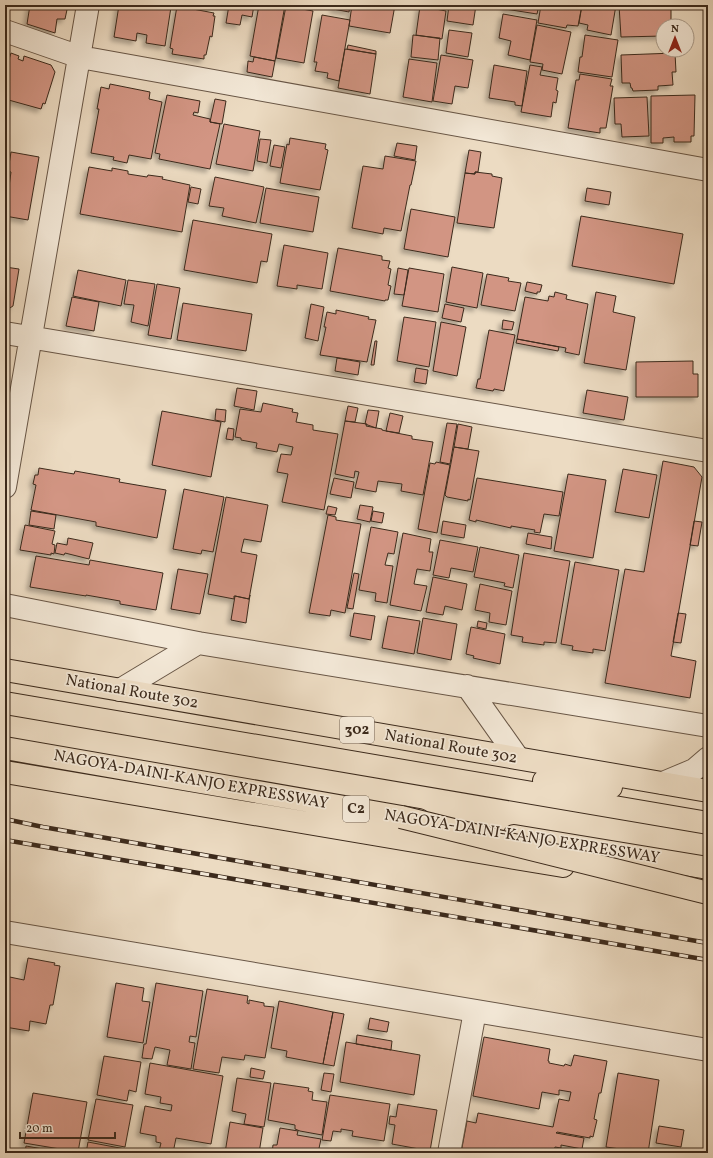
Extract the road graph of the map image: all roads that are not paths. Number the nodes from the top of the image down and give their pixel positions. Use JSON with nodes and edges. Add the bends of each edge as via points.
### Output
{"nodes":[{"id":1,"x":88,"y":5,"type":"edge"},
{"id":2,"x":5,"y":31,"type":"edge"},
{"id":3,"x":80,"y":57,"type":"junction"},
{"id":4,"x":708,"y":170,"type":"edge"},
{"id":5,"x":5,"y":333,"type":"edge"},
{"id":6,"x":31,"y":337,"type":"junction"},
{"id":7,"x":708,"y":451,"type":"edge"},
{"id":8,"x":5,"y":487,"type":"edge"},
{"id":9,"x":5,"y":605,"type":"edge"},
{"id":10,"x":198,"y":643,"type":"junction"},
{"id":11,"x":5,"y":670,"type":"edge"},
{"id":12,"x":467,"y":686,"type":"junction"},
{"id":13,"x":120,"y":690,"type":"junction"},
{"id":14,"x":5,"y":703,"type":"edge"},
{"id":15,"x":708,"y":726,"type":"edge"},
{"id":16,"x":5,"y":748,"type":"edge"},
{"id":17,"x":518,"y":758,"type":"junction"},
{"id":18,"x":708,"y":758,"type":"edge"},
{"id":19,"x":405,"y":770,"type":"junction"},
{"id":20,"x":5,"y":772,"type":"edge"},
{"id":21,"x":662,"y":783,"type":"junction"},
{"id":22,"x":708,"y":791,"type":"edge"},
{"id":23,"x":708,"y":794,"type":"edge"},
{"id":24,"x":401,"y":817,"type":"junction"},
{"id":25,"x":708,"y":823,"type":"edge"},
{"id":26,"x":708,"y":868,"type":"edge"},
{"id":27,"x":708,"y":892,"type":"edge"},
{"id":28,"x":5,"y":932,"type":"edge"},
{"id":29,"x":475,"y":1011,"type":"junction"},
{"id":30,"x":708,"y":1050,"type":"edge"},
{"id":31,"x":449,"y":1153,"type":"edge"}],
"edges":[{"from":1,"to":3,"type":"street"},
{"from":2,"to":3,"type":"street"},
{"from":3,"to":4,"type":"street"},
{"from":3,"to":6,"type":"street"},
{"from":5,"to":6,"type":"street"},
{"from":6,"to":7,"type":"street"},
{"from":6,"to":8,"type":"street"},
{"from":9,"to":10,"type":"street"},
{"from":10,"to":12,"type":"street"},
{"from":10,"to":13,"type":"street"},
{"from":11,"to":13,"type":"highway","name":"National Route 302","number":"302"},
{"from":12,"to":15,"type":"street"},
{"from":12,"to":17,"type":"street"},
{"from":13,"to":17,"type":"highway","name":"National Route 302","number":"302"},
{"from":14,"to":19,"type":"highway"},
{"from":16,"to":24,"type":"highway","name":"NAGOYA-DAINI-KANJO EXPRESSWAY","number":"C2"},
{"from":17,"to":21,"type":"highway","name":"National Route 302","number":"302"},
{"from":18,"to":21,"type":"street","via":[[694,770]]},
{"from":19,"to":23,"type":"highway"},
{"from":19,"to":25,"type":"highway"},
{"from":20,"to":27,"type":"highway"},
{"from":21,"to":22,"type":"highway","name":"National Route 302","number":"302"},
{"from":24,"to":26,"type":"highway","name":"NAGOYA-DAINI-KANJO EXPRESSWAY","number":"C2","bridge":true},
{"from":24,"to":27,"type":"highway","bridge":true},
{"from":28,"to":29,"type":"street"},
{"from":29,"to":30,"type":"street"},
{"from":29,"to":31,"type":"street"}]}
